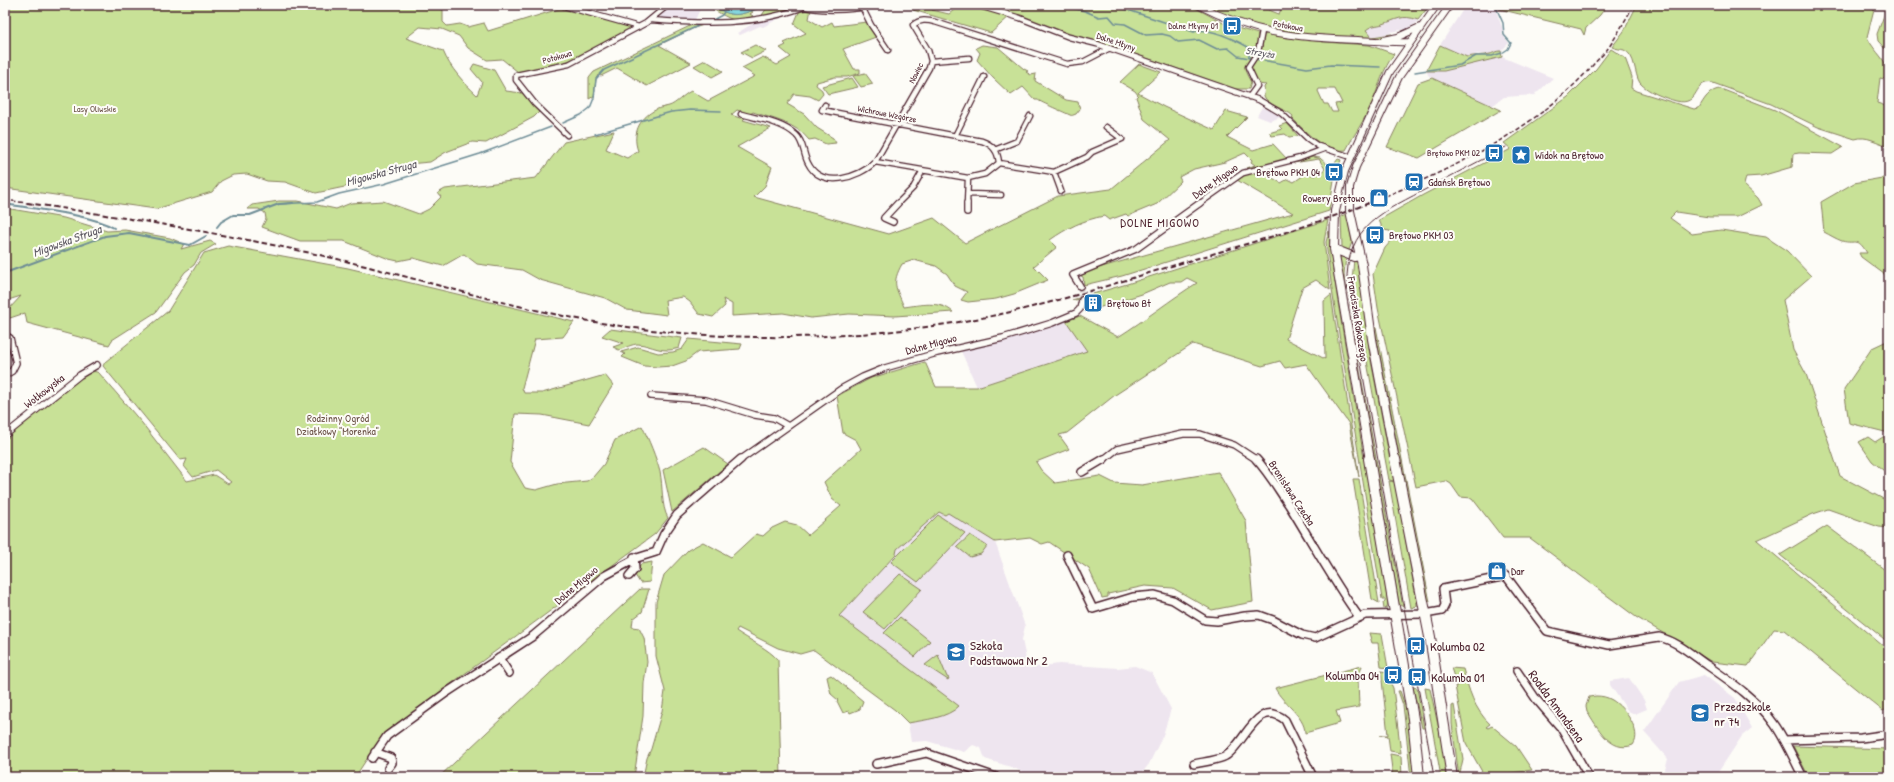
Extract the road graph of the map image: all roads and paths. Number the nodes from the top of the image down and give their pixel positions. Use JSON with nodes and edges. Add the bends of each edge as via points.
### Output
{"nodes":[{"id":1,"x":560,"y":5,"type":"edge"},
{"id":2,"x":668,"y":5,"type":"edge"},
{"id":3,"x":878,"y":5,"type":"edge"},
{"id":4,"x":976,"y":5,"type":"edge"},
{"id":5,"x":1198,"y":5,"type":"edge"},
{"id":6,"x":1437,"y":5,"type":"edge"},
{"id":7,"x":1450,"y":5,"type":"edge"},
{"id":8,"x":801,"y":6,"type":"edge"},
{"id":9,"x":863,"y":9,"type":"junction"},
{"id":10,"x":1427,"y":18,"type":"junction"},
{"id":11,"x":651,"y":20,"type":"junction"},
{"id":12,"x":1438,"y":22,"type":"junction"},
{"id":13,"x":639,"y":27,"type":"junction"},
{"id":14,"x":1421,"y":27,"type":"junction"},
{"id":15,"x":1262,"y":30,"type":"junction"},
{"id":16,"x":1398,"y":37,"type":"junction"},
{"id":17,"x":1380,"y":41,"type":"junction"},
{"id":18,"x":1410,"y":42,"type":"junction"},
{"id":19,"x":1395,"y":43,"type":"junction"},
{"id":20,"x":1421,"y":44,"type":"junction"},
{"id":21,"x":1110,"y":48,"type":"junction"},
{"id":22,"x":888,"y":50,"type":"dead end"},
{"id":23,"x":1403,"y":51,"type":"junction"},
{"id":24,"x":969,"y":58,"type":"dead end"},
{"id":25,"x":931,"y":61,"type":"junction"},
{"id":26,"x":984,"y":77,"type":"dead end"},
{"id":27,"x":1249,"y":97,"type":"junction"},
{"id":28,"x":826,"y":105,"type":"dead end"},
{"id":29,"x":741,"y":114,"type":"dead end"},
{"id":30,"x":1030,"y":116,"type":"dead end"},
{"id":31,"x":898,"y":125,"type":"junction"},
{"id":32,"x":1106,"y":127,"type":"dead end"},
{"id":33,"x":956,"y":134,"type":"junction"},
{"id":34,"x":567,"y":135,"type":"dead end"},
{"id":35,"x":1324,"y":149,"type":"junction"},
{"id":36,"x":997,"y":150,"type":"junction"},
{"id":37,"x":1351,"y":157,"type":"junction"},
{"id":38,"x":875,"y":162,"type":"junction"},
{"id":39,"x":999,"y":163,"type":"junction"},
{"id":40,"x":922,"y":172,"type":"junction"},
{"id":41,"x":1054,"y":172,"type":"junction"},
{"id":42,"x":968,"y":178,"type":"junction"},
{"id":43,"x":1061,"y":191,"type":"dead end"},
{"id":44,"x":968,"y":194,"type":"junction"},
{"id":45,"x":1001,"y":195,"type":"dead end"},
{"id":46,"x":968,"y":212,"type":"dead end"},
{"id":47,"x":894,"y":222,"type":"dead end"},
{"id":48,"x":1334,"y":249,"type":"junction"},
{"id":49,"x":1360,"y":256,"type":"junction"},
{"id":50,"x":1080,"y":286,"type":"tunnel mouth"},
{"id":51,"x":1082,"y":300,"type":"tunnel mouth"},
{"id":52,"x":5,"y":335,"type":"edge"},
{"id":53,"x":97,"y":365,"type":"dead end"},
{"id":54,"x":5,"y":375,"type":"edge"},
{"id":55,"x":651,"y":396,"type":"dead end"},
{"id":56,"x":788,"y":426,"type":"junction"},
{"id":57,"x":5,"y":435,"type":"edge"},
{"id":58,"x":1082,"y":472,"type":"dead end"},
{"id":59,"x":1067,"y":555,"type":"dead end"},
{"id":60,"x":634,"y":557,"type":"junction"},
{"id":61,"x":629,"y":576,"type":"dead end"},
{"id":62,"x":1425,"y":614,"type":"junction"},
{"id":63,"x":1395,"y":615,"type":"junction"},
{"id":64,"x":1359,"y":617,"type":"junction"},
{"id":65,"x":499,"y":658,"type":"junction"},
{"id":66,"x":1517,"y":670,"type":"dead end"},
{"id":67,"x":509,"y":673,"type":"dead end"},
{"id":68,"x":1889,"y":734,"type":"edge"},
{"id":69,"x":1784,"y":740,"type":"junction"},
{"id":70,"x":876,"y":764,"type":"dead end"},
{"id":71,"x":1194,"y":764,"type":"dead end"},
{"id":72,"x":388,"y":768,"type":"dead end"},
{"id":73,"x":996,"y":777,"type":"edge"},
{"id":74,"x":1313,"y":777,"type":"edge"},
{"id":75,"x":1419,"y":777,"type":"edge"},
{"id":76,"x":1452,"y":777,"type":"edge"},
{"id":77,"x":1589,"y":777,"type":"edge"},
{"id":78,"x":1803,"y":777,"type":"edge"}],
"edges":[{"from":1,"to":13,"type":"street"},
{"from":2,"to":11,"type":"street","name":"Potokowa"},
{"from":3,"to":9,"type":"street"},
{"from":4,"to":21,"type":"street","name":"Dolne Młyny","via":[[1020,18],[1069,37]]},
{"from":5,"to":15,"type":"main road","name":"Potokowa","via":[[1221,18]]},
{"from":6,"to":10,"type":"main road"},
{"from":7,"to":12,"type":"main road"},
{"from":8,"to":9,"type":"street"},
{"from":8,"to":11,"type":"street","via":[[774,17],[746,21],[711,23]]},
{"from":9,"to":22,"type":"street"},
{"from":10,"to":12,"type":"main road"},
{"from":10,"to":14,"type":"main road"},
{"from":11,"to":13,"type":"street","name":"Potokowa"},
{"from":12,"to":20,"type":"main road"},
{"from":13,"to":34,"type":"street","name":"Potokowa","via":[[569,64],[516,75],[516,80],[535,104]]},
{"from":14,"to":16,"type":"main road","name":"Potokowa"},
{"from":14,"to":18,"type":"main road"},
{"from":15,"to":17,"type":"main road","name":"Potokowa","via":[[1311,39]]},
{"from":15,"to":27,"type":"street","via":[[1259,50],[1248,66],[1257,86]]},
{"from":16,"to":17,"type":"main road","name":"Potokowa"},
{"from":16,"to":18,"type":"main road","name":"Potokowa"},
{"from":17,"to":19,"type":"main road","name":"Potokowa"},
{"from":18,"to":19,"type":"main road","name":"Potokowa"},
{"from":18,"to":20,"type":"main road","name":"Potokowa"},
{"from":18,"to":23,"type":"main road","name":"Franciszka Rakoczego"},
{"from":19,"to":23,"type":"main road"},
{"from":20,"to":49,"type":"main road","name":"Franciszka Rakoczego","via":[[1399,77],[1353,174],[1350,211]]},
{"from":21,"to":25,"type":"street","name":"Nowiec","via":[[1083,62],[1067,64],[943,24],[918,21],[913,25],[914,29],[930,52]]},
{"from":21,"to":27,"type":"street","name":"Dolne Młyny"},
{"from":23,"to":37,"type":"main road","name":"Franciszka Rakoczego","via":[[1390,72]]},
{"from":24,"to":25,"type":"street"},
{"from":25,"to":31,"type":"street","name":"Nowiec"},
{"from":26,"to":33,"type":"street"},
{"from":27,"to":35,"type":"street","name":"Dolne Młyny","via":[[1281,112],[1308,139]]},
{"from":28,"to":31,"type":"street","name":"Wichrowe Wzgórze","via":[[822,110]]},
{"from":29,"to":38,"type":"street","name":"Nowiec","via":[[794,133],[802,142],[809,166],[821,175],[852,177],[867,170]]},
{"from":30,"to":36,"type":"street","via":[[1017,141]]},
{"from":31,"to":33,"type":"street","name":"Wichrowe Wzgórze"},
{"from":31,"to":38,"type":"street","name":"Nowiec"},
{"from":32,"to":41,"type":"street","via":[[1122,139]]},
{"from":33,"to":36,"type":"street","name":"Wichrowe Wzgórze","via":[[984,141]]},
{"from":35,"to":37,"type":"street","name":"Dolne Młyny"},
{"from":35,"to":50,"type":"street","name":"Dolne Migowo","via":[[1243,173],[1136,249],[1073,275]]},
{"from":36,"to":39,"type":"street"},
{"from":37,"to":48,"type":"main road","name":"Franciszka Rakoczego","via":[[1343,175],[1336,204]]},
{"from":38,"to":40,"type":"street"},
{"from":39,"to":41,"type":"street"},
{"from":39,"to":42,"type":"street","via":[[987,173]]},
{"from":40,"to":42,"type":"street"},
{"from":40,"to":47,"type":"street","via":[[913,188],[884,218]]},
{"from":41,"to":43,"type":"street"},
{"from":42,"to":44,"type":"street"},
{"from":44,"to":45,"type":"street"},
{"from":44,"to":46,"type":"street"},
{"from":48,"to":49,"type":"main road","via":[[1354,257]]},
{"from":48,"to":63,"type":"main road","name":"Franciszka Rakoczego"},
{"from":49,"to":62,"type":"main road","name":"Franciszka Rakoczego","via":[[1386,412]]},
{"from":51,"to":56,"type":"street","name":"Dolne Migowo","via":[[1076,313],[1052,323],[874,372],[841,389]]},
{"from":52,"to":54,"type":"street","via":[[10,338],[16,363]]},
{"from":53,"to":57,"type":"street","name":"Wołkowyska","via":[[80,375]]},
{"from":55,"to":56,"type":"street","via":[[706,400],[774,418]]},
{"from":56,"to":60,"type":"street","name":"Dolne Migowo","via":[[742,460],[677,515],[656,552]]},
{"from":58,"to":64,"type":"street","name":"Bronisława Czecha","via":[[1117,449],[1183,434],[1200,434],[1234,445],[1256,459],[1267,471],[1340,591]]},
{"from":59,"to":64,"type":"street","via":[[1093,609],[1134,598],[1158,595],[1171,599],[1206,620],[1214,622],[1249,614],[1257,615],[1267,617],[1306,637],[1315,638]]},
{"from":60,"to":61,"type":"street","via":[[635,569]]},
{"from":60,"to":65,"type":"street","name":"Dolne Migowo","via":[[597,580],[544,627]]},
{"from":62,"to":63,"type":"street"},
{"from":62,"to":69,"type":"street","via":[[1444,609],[1443,589],[1506,576],[1547,631],[1609,644],[1659,637],[1668,639],[1743,690],[1764,710]]},
{"from":62,"to":76,"type":"main road","name":"Franciszka Rakoczego","via":[[1443,707]]},
{"from":63,"to":64,"type":"street","via":[[1371,614]]},
{"from":63,"to":75,"type":"main road","name":"Franciszka Rakoczego","via":[[1413,719]]},
{"from":65,"to":67,"type":"street"},
{"from":65,"to":72,"type":"street","name":"Dolne Migowo","via":[[387,736],[374,755],[391,758],[392,763]]},
{"from":66,"to":77,"type":"street","name":"Roalda Amundsena","via":[[1536,699],[1561,728]]},
{"from":68,"to":69,"type":"street","via":[[1861,738]]},
{"from":69,"to":78,"type":"street"},
{"from":70,"to":73,"type":"street","via":[[926,753]]},
{"from":71,"to":74,"type":"street","via":[[1227,756],[1261,715],[1267,712],[1278,714],[1285,720]]}]}
